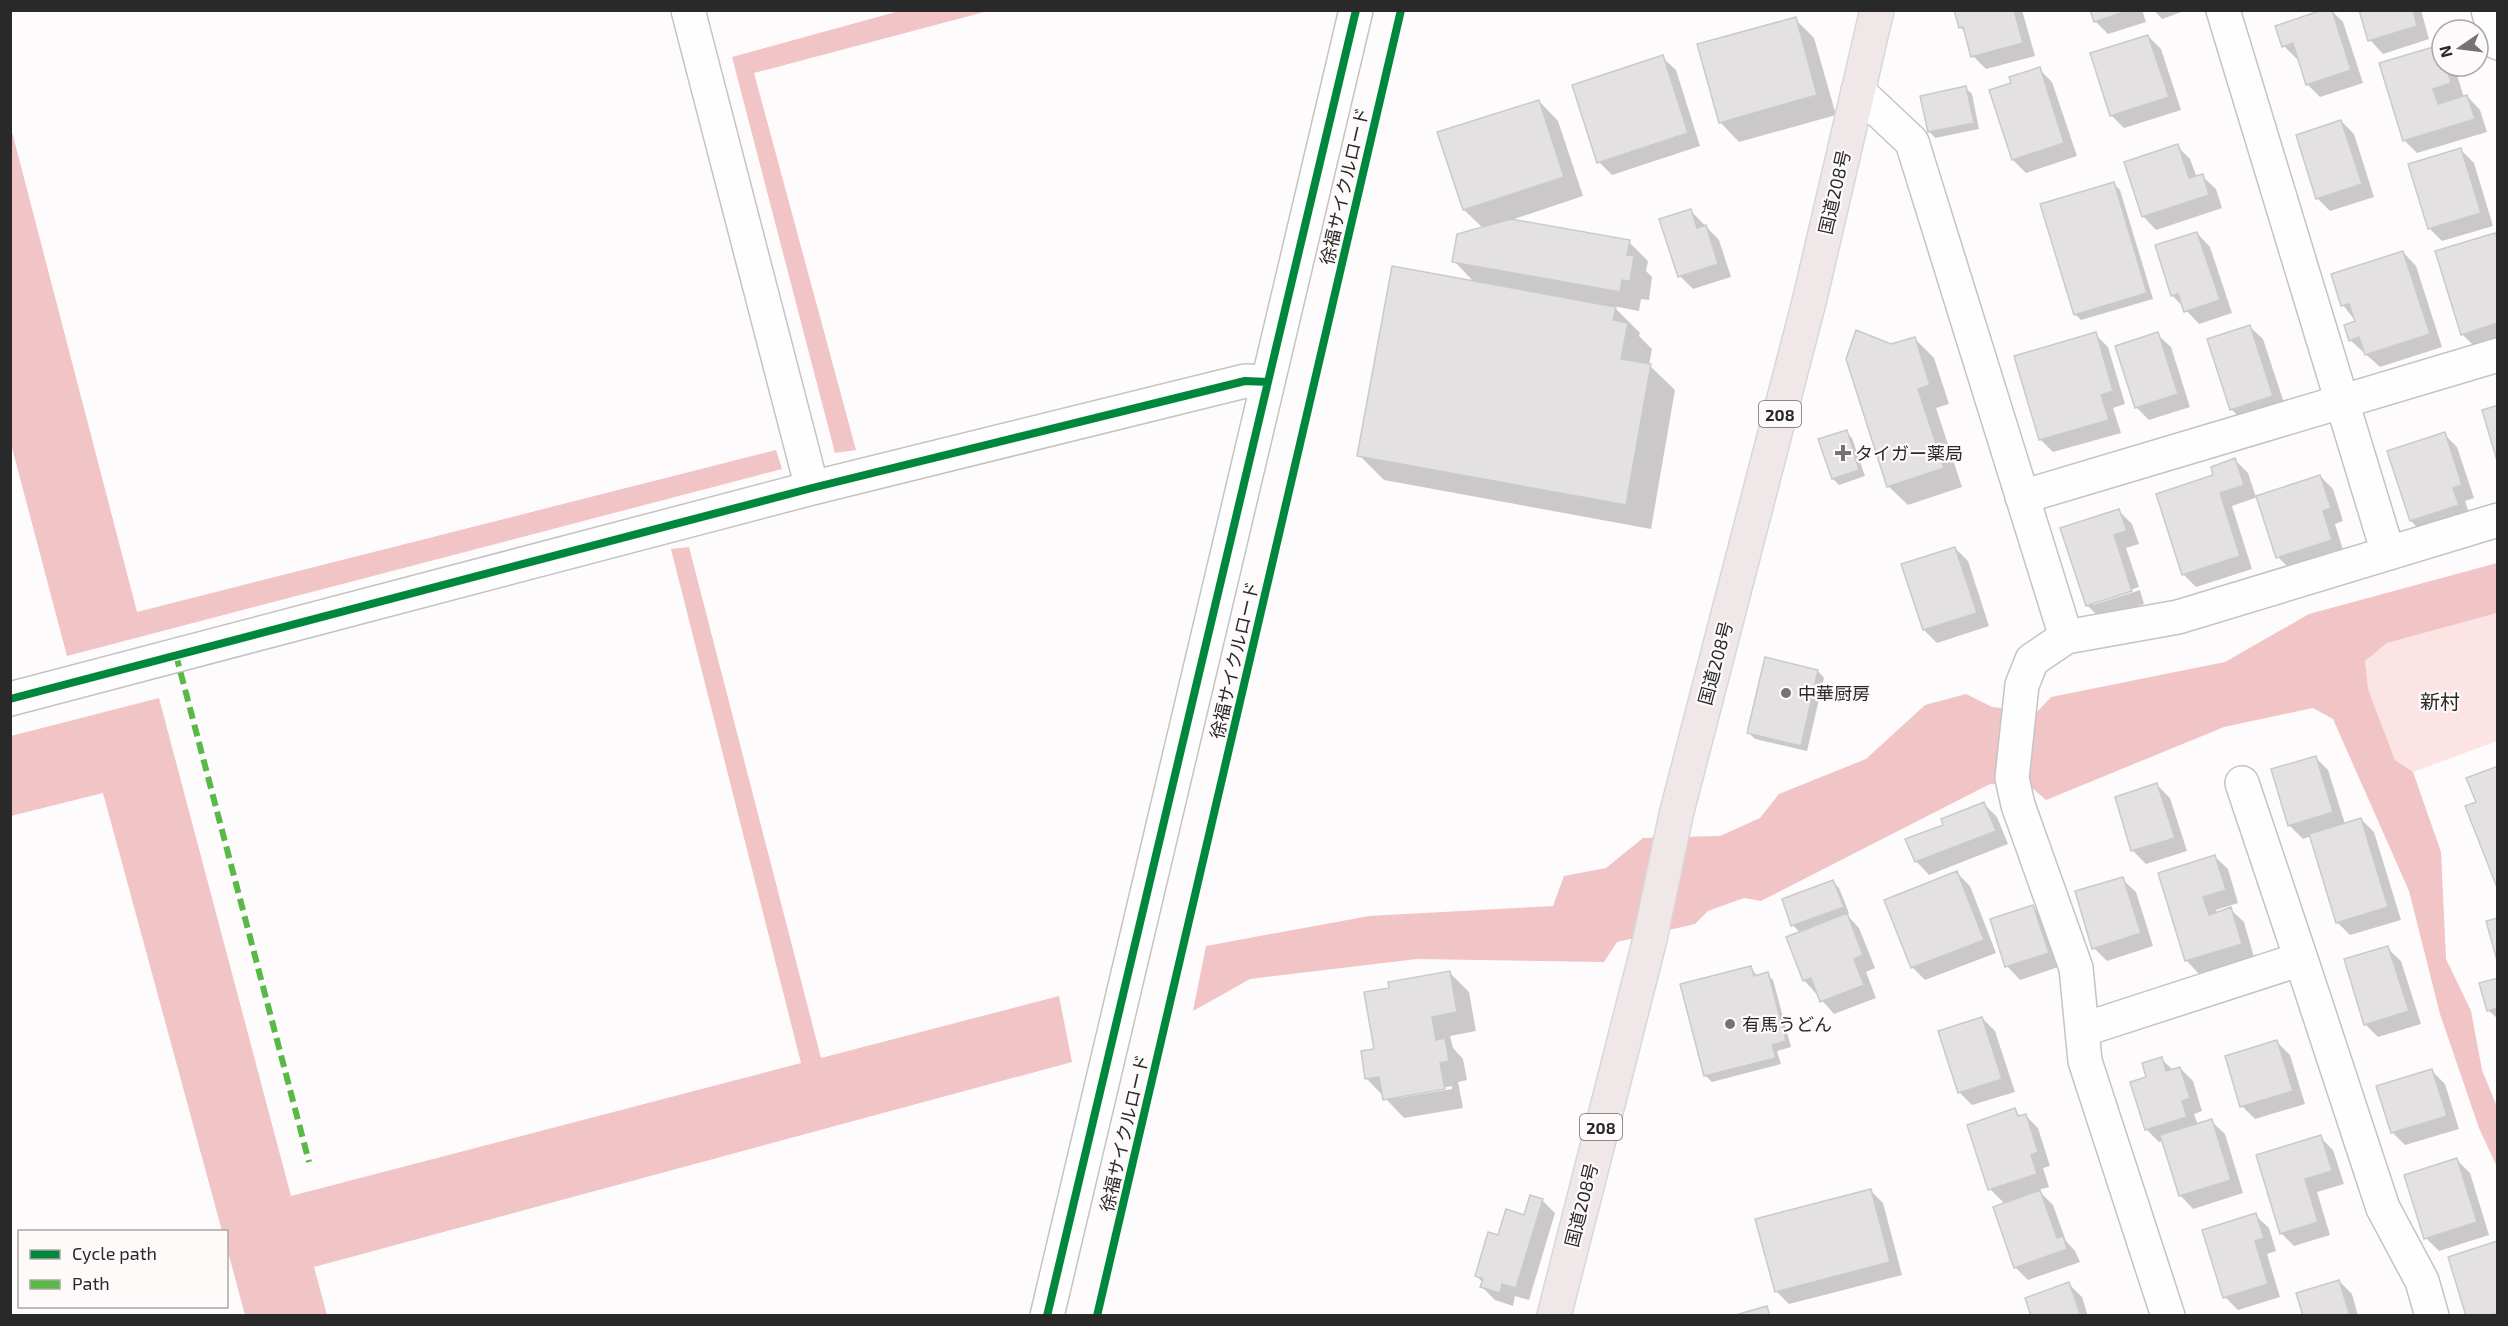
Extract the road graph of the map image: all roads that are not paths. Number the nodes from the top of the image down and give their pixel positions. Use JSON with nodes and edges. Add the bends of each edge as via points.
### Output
{"nodes":[{"id":1,"x":688,"y":10,"type":"edge"},
{"id":2,"x":1356,"y":10,"type":"edge"},
{"id":3,"x":1876,"y":10,"type":"edge"},
{"id":4,"x":2223,"y":10,"type":"edge"},
{"id":5,"x":2488,"y":10,"type":"edge"},
{"id":6,"x":2498,"y":43,"type":"edge"},
{"id":7,"x":1858,"y":91,"type":"junction"},
{"id":8,"x":2498,"y":355,"type":"edge"},
{"id":9,"x":1268,"y":382,"type":"junction"},
{"id":10,"x":2343,"y":401,"type":"junction"},
{"id":11,"x":812,"y":488,"type":"junction"},
{"id":12,"x":2022,"y":497,"type":"junction"},
{"id":13,"x":2498,"y":520,"type":"edge"},
{"id":14,"x":2388,"y":553,"type":"junction"},
{"id":15,"x":2066,"y":637,"type":"junction"},
{"id":16,"x":10,"y":699,"type":"edge"},
{"id":17,"x":2242,"y":783,"type":"dead end"},
{"id":18,"x":2301,"y":959,"type":"junction"},
{"id":19,"x":2082,"y":1030,"type":"junction"},
{"id":20,"x":1047,"y":1316,"type":"edge"},
{"id":21,"x":1554,"y":1316,"type":"edge"},
{"id":22,"x":2168,"y":1316,"type":"edge"},
{"id":23,"x":2432,"y":1316,"type":"edge"}],
"edges":[{"from":1,"to":11,"type":"street"},
{"from":2,"to":9,"type":"street"},
{"from":3,"to":7,"type":"highway","name":"国道208号","number":"208"},
{"from":4,"to":10,"type":"street"},
{"from":5,"to":6,"type":"street"},
{"from":7,"to":12,"type":"street","via":[[1912,142]]},
{"from":7,"to":21,"type":"highway","name":"国道208号","number":"208","via":[[1810,298],[1676,815],[1650,939]]},
{"from":8,"to":10,"type":"street"},
{"from":9,"to":11,"type":"street","via":[[1245,381]]},
{"from":9,"to":20,"type":"street"},
{"from":10,"to":12,"type":"street"},
{"from":10,"to":14,"type":"street"},
{"from":11,"to":16,"type":"street"},
{"from":12,"to":15,"type":"street"},
{"from":13,"to":14,"type":"street"},
{"from":14,"to":15,"type":"street","via":[[2178,617]]},
{"from":15,"to":19,"type":"street","via":[[2032,660],[2022,685],[2012,778],[2076,968]]},
{"from":17,"to":18,"type":"street"},
{"from":18,"to":19,"type":"street"},
{"from":18,"to":23,"type":"street","via":[[2383,1208],[2422,1281]]},
{"from":19,"to":22,"type":"street","via":[[2085,1061]]}]}
